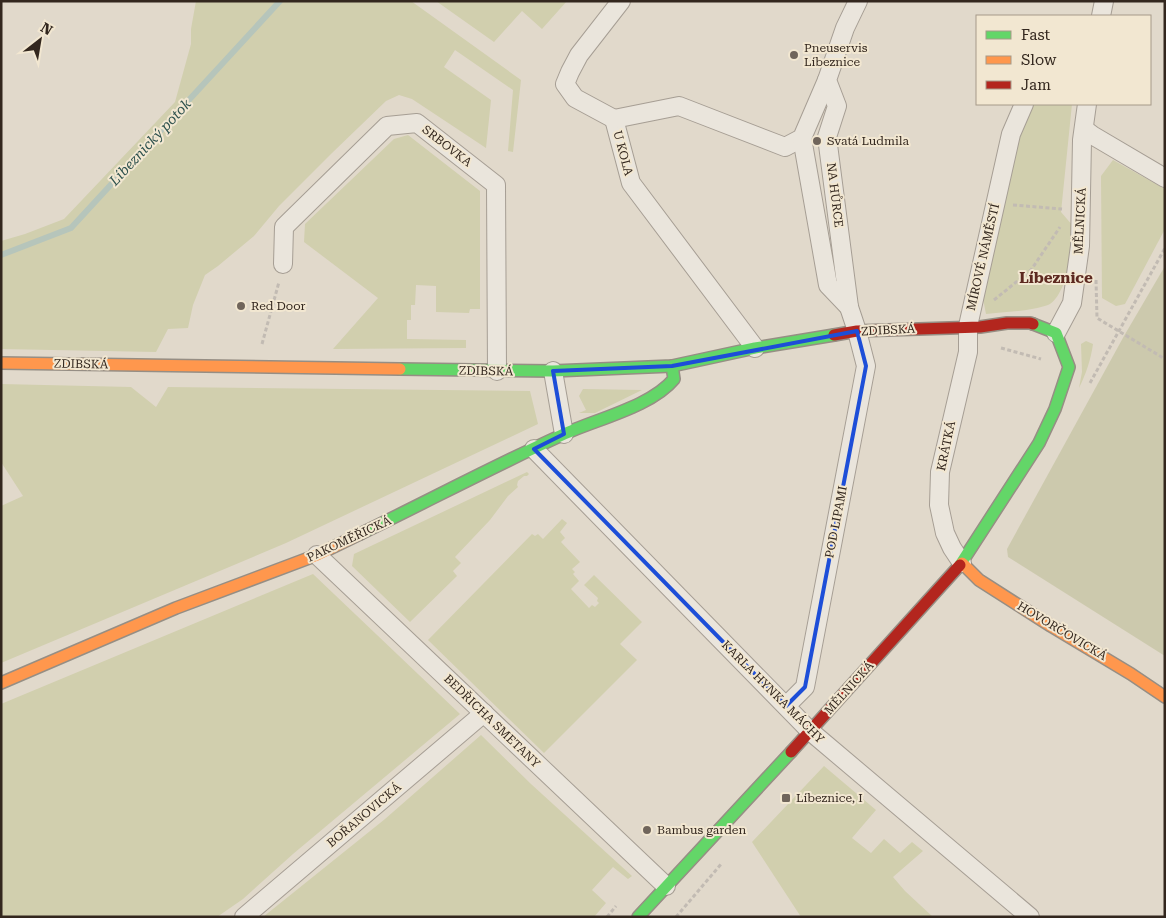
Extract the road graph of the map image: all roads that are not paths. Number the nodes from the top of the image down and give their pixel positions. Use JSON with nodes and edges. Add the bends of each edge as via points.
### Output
{"nodes":[{"id":1,"x":621,"y":1,"type":"edge"},
{"id":2,"x":858,"y":1,"type":"edge"},
{"id":3,"x":1104,"y":1,"type":"edge"},
{"id":4,"x":1102,"y":15,"type":"edge"},
{"id":5,"x":827,"y":80,"type":"junction"},
{"id":6,"x":1024,"y":105,"type":"edge"},
{"id":7,"x":1087,"y":105,"type":"edge"},
{"id":8,"x":614,"y":119,"type":"junction"},
{"id":9,"x":1084,"y":129,"type":"junction"},
{"id":10,"x":802,"y":138,"type":"junction"},
{"id":11,"x":1165,"y":178,"type":"edge"},
{"id":12,"x":283,"y":264,"type":"road end"},
{"id":13,"x":849,"y":307,"type":"junction"},
{"id":14,"x":968,"y":326,"type":"junction"},
{"id":15,"x":857,"y":331,"type":"junction"},
{"id":16,"x":1056,"y":333,"type":"junction"},
{"id":17,"x":755,"y":348,"type":"junction"},
{"id":18,"x":1,"y":363,"type":"edge"},
{"id":19,"x":672,"y":366,"type":"junction"},
{"id":20,"x":497,"y":371,"type":"junction"},
{"id":21,"x":553,"y":371,"type":"junction"},
{"id":22,"x":564,"y":434,"type":"junction"},
{"id":23,"x":534,"y":449,"type":"junction"},
{"id":24,"x":317,"y":555,"type":"junction"},
{"id":25,"x":962,"y":563,"type":"junction"},
{"id":26,"x":1,"y":683,"type":"edge"},
{"id":27,"x":1165,"y":697,"type":"edge"},
{"id":28,"x":786,"y":706,"type":"junction"},
{"id":29,"x":484,"y":713,"type":"junction"},
{"id":30,"x":810,"y":731,"type":"junction"},
{"id":31,"x":666,"y":886,"type":"junction"},
{"id":32,"x":244,"y":917,"type":"edge"},
{"id":33,"x":638,"y":917,"type":"edge"},
{"id":34,"x":1030,"y":917,"type":"edge"}],
"edges":[{"from":1,"to":8,"type":"street","via":[[579,56],[565,84],[575,98]]},
{"from":2,"to":5,"type":"street"},
{"from":3,"to":4,"type":"street"},
{"from":5,"to":10,"type":"street"},
{"from":5,"to":13,"type":"street","name":"NA HŮRCE","via":[[837,106],[827,137]]},
{"from":6,"to":14,"type":"street","name":"MÍROVÉ NÁMĚSTÍ","via":[[1010,134]]},
{"from":7,"to":9,"type":"street","name":"MĚLNICKÁ"},
{"from":8,"to":10,"type":"street","name":"U KOLA","via":[[679,106],[785,147]]},
{"from":8,"to":17,"type":"street","name":"U KOLA","via":[[631,183]]},
{"from":9,"to":11,"type":"street"},
{"from":9,"to":16,"type":"street","name":"MĚLNICKÁ","via":[[1080,246],[1072,303]]},
{"from":10,"to":13,"type":"street","name":"NA HŮRCE","via":[[828,285]]},
{"from":12,"to":20,"type":"street","name":"SRBOVKA","via":[[284,227],[386,126],[417,123],[496,185]]},
{"from":13,"to":15,"type":"street","name":"NA HŮRCE"},
{"from":14,"to":15,"type":"main road","name":"ZDIBSKÁ"},
{"from":14,"to":16,"type":"main road","name":"MÍROVÉ NÁMĚSTÍ","via":[[1030,323]]},
{"from":14,"to":25,"type":"street","name":"KRÁTKÁ","via":[[968,352],[940,472],[939,504],[945,533]]},
{"from":15,"to":17,"type":"main road","name":"ZDIBSKÁ"},
{"from":15,"to":28,"type":"street","name":"POD LIPAMI","via":[[866,366],[805,687]]},
{"from":16,"to":25,"type":"main road","name":"MĚLNICKÁ","via":[[1069,367],[1055,409],[1039,443]]},
{"from":17,"to":19,"type":"main road","name":"ZDIBSKÁ"},
{"from":18,"to":20,"type":"main road","name":"ZDIBSKÁ"},
{"from":19,"to":21,"type":"main road","name":"ZDIBSKÁ"},
{"from":19,"to":22,"type":"main road","name":"PAKOMĚŘICKÁ","via":[[674,379],[646,401]]},
{"from":20,"to":21,"type":"main road","name":"ZDIBSKÁ"},
{"from":21,"to":22,"type":"street"},
{"from":22,"to":23,"type":"main road","name":"PAKOMĚŘICKÁ"},
{"from":23,"to":24,"type":"main road","name":"PAKOMĚŘICKÁ"},
{"from":23,"to":28,"type":"street","name":"KARLA HYNKA MÁCHY"},
{"from":24,"to":26,"type":"main road","name":"PAKOMĚŘICKÁ","via":[[176,608]]},
{"from":24,"to":29,"type":"street","name":"BEDŘICHA SMETANY"},
{"from":25,"to":27,"type":"main road","name":"HOVORČOVICKÁ","via":[[979,580]]},
{"from":25,"to":30,"type":"main road","name":"MĚLNICKÁ"},
{"from":28,"to":30,"type":"street","name":"KARLA HYNKA MÁCHY"},
{"from":29,"to":31,"type":"street","name":"BEDŘICHA SMETANY"},
{"from":29,"to":32,"type":"street","name":"BOŘANOVICKÁ"},
{"from":30,"to":31,"type":"main road","name":"MĚLNICKÁ"},
{"from":30,"to":34,"type":"street","name":"KARLA HYNKA MÁCHY"},
{"from":31,"to":33,"type":"main road","name":"MĚLNICKÁ"}]}
